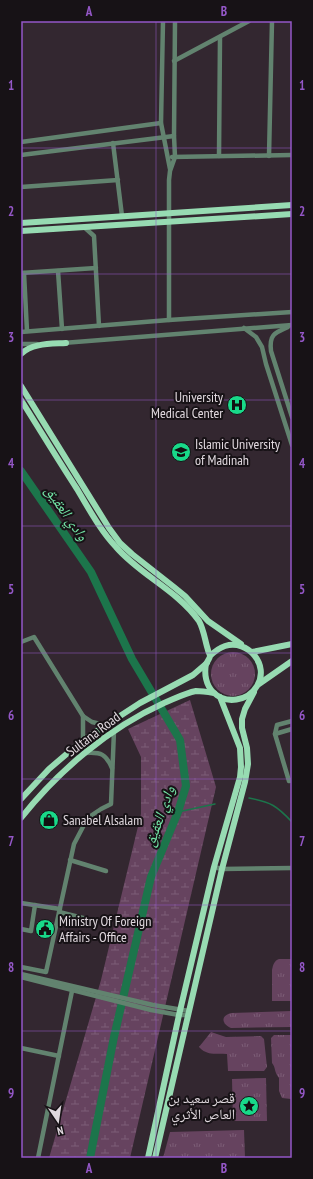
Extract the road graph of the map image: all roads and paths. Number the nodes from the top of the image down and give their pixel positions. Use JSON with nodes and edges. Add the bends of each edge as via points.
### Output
{"nodes":[{"id":1,"x":163,"y":21,"type":"edge"},
{"id":2,"x":175,"y":21,"type":"edge"},
{"id":3,"x":249,"y":21,"type":"edge"},
{"id":4,"x":272,"y":21,"type":"edge"},
{"id":5,"x":220,"y":37,"type":"junction"},
{"id":6,"x":174,"y":61,"type":"junction"},
{"id":7,"x":161,"y":123,"type":"junction"},
{"id":8,"x":164,"y":136,"type":"junction"},
{"id":9,"x":174,"y":136,"type":"junction"},
{"id":10,"x":21,"y":142,"type":"edge"},
{"id":11,"x":113,"y":143,"type":"junction"},
{"id":12,"x":21,"y":155,"type":"edge"},
{"id":13,"x":292,"y":155,"type":"edge"},
{"id":14,"x":167,"y":156,"type":"junction"},
{"id":15,"x":219,"y":156,"type":"junction"},
{"id":16,"x":269,"y":156,"type":"junction"},
{"id":17,"x":175,"y":157,"type":"junction"},
{"id":18,"x":170,"y":171,"type":"junction"},
{"id":19,"x":118,"y":180,"type":"junction"},
{"id":20,"x":21,"y":188,"type":"edge"},
{"id":21,"x":292,"y":205,"type":"edge"},
{"id":22,"x":169,"y":213,"type":"junction"},
{"id":23,"x":292,"y":214,"type":"edge"},
{"id":24,"x":122,"y":216,"type":"junction"},
{"id":25,"x":168,"y":222,"type":"junction"},
{"id":26,"x":21,"y":223,"type":"edge"},
{"id":27,"x":84,"y":227,"type":"junction"},
{"id":28,"x":21,"y":231,"type":"edge"},
{"id":29,"x":96,"y":268,"type":"junction"},
{"id":30,"x":58,"y":270,"type":"junction"},
{"id":31,"x":22,"y":273,"type":"edge"},
{"id":32,"x":292,"y":312,"type":"edge"},
{"id":33,"x":169,"y":320,"type":"junction"},
{"id":34,"x":99,"y":326,"type":"junction"},
{"id":35,"x":292,"y":326,"type":"edge"},
{"id":36,"x":244,"y":328,"type":"junction"},
{"id":37,"x":62,"y":329,"type":"junction"},
{"id":38,"x":21,"y":332,"type":"edge"},
{"id":39,"x":27,"y":332,"type":"junction"},
{"id":40,"x":66,"y":343,"type":"junction"},
{"id":41,"x":21,"y":344,"type":"edge"},
{"id":42,"x":21,"y":354,"type":"edge"},
{"id":43,"x":275,"y":362,"type":"junction"},
{"id":44,"x":266,"y":364,"type":"junction"},
{"id":45,"x":21,"y":386,"type":"edge"},
{"id":46,"x":21,"y":400,"type":"edge"},
{"id":47,"x":292,"y":417,"type":"edge"},
{"id":48,"x":292,"y":445,"type":"edge"},
{"id":49,"x":21,"y":642,"type":"edge"},
{"id":50,"x":292,"y":644,"type":"edge"},
{"id":51,"x":245,"y":648,"type":"junction"},
{"id":52,"x":252,"y":652,"type":"junction"},
{"id":53,"x":210,"y":656,"type":"junction"},
{"id":54,"x":292,"y":661,"type":"edge"},
{"id":55,"x":207,"y":663,"type":"junction"},
{"id":56,"x":258,"y":686,"type":"junction"},
{"id":57,"x":214,"y":693,"type":"junction"},
{"id":58,"x":220,"y":697,"type":"junction"},
{"id":59,"x":84,"y":716,"type":"junction"},
{"id":60,"x":292,"y":721,"type":"edge"},
{"id":61,"x":105,"y":725,"type":"junction"},
{"id":62,"x":292,"y":729,"type":"edge"},
{"id":63,"x":114,"y":731,"type":"junction"},
{"id":64,"x":275,"y":734,"type":"junction"},
{"id":65,"x":83,"y":740,"type":"junction"},
{"id":66,"x":86,"y":753,"type":"junction"},
{"id":67,"x":113,"y":769,"type":"junction"},
{"id":68,"x":292,"y":780,"type":"edge"},
{"id":69,"x":21,"y":799,"type":"edge"},
{"id":70,"x":21,"y":818,"type":"edge"},
{"id":71,"x":70,"y":860,"type":"junction"},
{"id":72,"x":214,"y":867,"type":"junction"},
{"id":73,"x":292,"y":868,"type":"edge"},
{"id":74,"x":222,"y":869,"type":"junction"},
{"id":75,"x":106,"y":871,"type":"dead end"},
{"id":76,"x":21,"y":903,"type":"edge"},
{"id":77,"x":35,"y":905,"type":"junction"},
{"id":78,"x":60,"y":910,"type":"junction"},
{"id":79,"x":95,"y":921,"type":"dead end"},
{"id":80,"x":21,"y":929,"type":"edge"},
{"id":81,"x":21,"y":967,"type":"edge"},
{"id":82,"x":21,"y":974,"type":"edge"},
{"id":83,"x":21,"y":977,"type":"edge"},
{"id":84,"x":72,"y":991,"type":"junction"},
{"id":85,"x":88,"y":992,"type":"junction"},
{"id":86,"x":180,"y":1012,"type":"junction"},
{"id":87,"x":188,"y":1013,"type":"junction"},
{"id":88,"x":21,"y":1048,"type":"edge"},
{"id":89,"x":59,"y":1056,"type":"junction"},
{"id":90,"x":38,"y":1158,"type":"edge"},
{"id":91,"x":148,"y":1158,"type":"edge"},
{"id":92,"x":155,"y":1158,"type":"edge"}],
"edges":[{"from":1,"to":7,"type":"street"},
{"from":2,"to":6,"type":"street"},
{"from":3,"to":5,"type":"street"},
{"from":4,"to":16,"type":"street"},
{"from":5,"to":6,"type":"street"},
{"from":5,"to":15,"type":"street"},
{"from":6,"to":9,"type":"street"},
{"from":7,"to":8,"type":"street"},
{"from":7,"to":10,"type":"street"},
{"from":8,"to":9,"type":"street"},
{"from":8,"to":11,"type":"street"},
{"from":8,"to":14,"type":"street"},
{"from":9,"to":17,"type":"street"},
{"from":11,"to":12,"type":"street"},
{"from":11,"to":19,"type":"street"},
{"from":13,"to":16,"type":"street"},
{"from":14,"to":17,"type":"street"},
{"from":14,"to":18,"type":"street"},
{"from":15,"to":16,"type":"street"},
{"from":15,"to":17,"type":"street"},
{"from":17,"to":18,"type":"street"},
{"from":18,"to":22,"type":"street"},
{"from":19,"to":20,"type":"street"},
{"from":19,"to":24,"type":"street"},
{"from":21,"to":22,"type":"main road"},
{"from":22,"to":24,"type":"main road"},
{"from":22,"to":25,"type":"street"},
{"from":23,"to":25,"type":"main road"},
{"from":24,"to":26,"type":"main road"},
{"from":25,"to":27,"type":"main road"},
{"from":25,"to":33,"type":"street"},
{"from":27,"to":28,"type":"main road"},
{"from":27,"to":29,"type":"street","via":[[94,236]]},
{"from":29,"to":30,"type":"street"},
{"from":29,"to":34,"type":"street"},
{"from":30,"to":31,"type":"street"},
{"from":30,"to":37,"type":"street"},
{"from":31,"to":39,"type":"street"},
{"from":32,"to":33,"type":"street"},
{"from":33,"to":34,"type":"street"},
{"from":34,"to":37,"type":"street"},
{"from":35,"to":36,"type":"street"},
{"from":35,"to":43,"type":"street","via":[[272,336],[270,343]]},
{"from":36,"to":40,"type":"street"},
{"from":36,"to":44,"type":"street","via":[[260,342]]},
{"from":37,"to":39,"type":"street"},
{"from":38,"to":39,"type":"street"},
{"from":40,"to":41,"type":"street"},
{"from":40,"to":42,"type":"main road","via":[[33,346]]},
{"from":43,"to":44,"type":"street"},
{"from":43,"to":47,"type":"street"},
{"from":44,"to":48,"type":"street"},
{"from":45,"to":51,"type":"main road","via":[[120,543],[179,591],[208,621]]},
{"from":46,"to":53,"type":"main road","via":[[103,532],[127,559],[171,593],[199,622]]},
{"from":49,"to":59,"type":"street","via":[[34,637]]},
{"from":50,"to":52,"type":"main road"},
{"from":51,"to":52,"type":"main road"},
{"from":51,"to":53,"type":"main road","via":[[233,644],[224,646]]},
{"from":52,"to":56,"type":"main road","via":[[260,667]]},
{"from":53,"to":55,"type":"main road"},
{"from":54,"to":56,"type":"main road"},
{"from":55,"to":57,"type":"main road","via":[[206,679]]},
{"from":55,"to":61,"type":"main road","name":"Sultana Road","via":[[193,675]]},
{"from":56,"to":58,"type":"main road","via":[[244,698],[228,700]]},
{"from":56,"to":74,"type":"main road","via":[[242,719],[248,764]]},
{"from":57,"to":58,"type":"main road"},
{"from":57,"to":63,"type":"main road","name":"Sultana Road","via":[[196,691],[181,696],[144,712]]},
{"from":58,"to":72,"type":"main road","via":[[240,748],[241,767]]},
{"from":59,"to":61,"type":"street","via":[[92,722]]},
{"from":59,"to":65,"type":"street"},
{"from":60,"to":64,"type":"street","via":[[278,725]]},
{"from":61,"to":65,"type":"main road","name":"Sultana Road"},
{"from":62,"to":64,"type":"street"},
{"from":63,"to":66,"type":"main road","name":"Sultana Road"},
{"from":63,"to":67,"type":"street"},
{"from":64,"to":68,"type":"street","via":[[288,781]]},
{"from":65,"to":69,"type":"main road","name":"Sultana Road","via":[[49,769]]},
{"from":66,"to":67,"type":"street","via":[[101,754],[106,757]]},
{"from":66,"to":70,"type":"main road","name":"Sultana Road","via":[[56,779]]},
{"from":67,"to":71,"type":"street","via":[[111,804],[92,815],[85,823],[74,844]]},
{"from":71,"to":75,"type":"street"},
{"from":71,"to":78,"type":"street"},
{"from":72,"to":74,"type":"street"},
{"from":72,"to":86,"type":"main road"},
{"from":73,"to":74,"type":"street"},
{"from":74,"to":87,"type":"main road"},
{"from":76,"to":77,"type":"street"},
{"from":77,"to":78,"type":"street"},
{"from":77,"to":80,"type":"street","via":[[31,931]]},
{"from":78,"to":79,"type":"street"},
{"from":78,"to":81,"type":"street","via":[[46,972]]},
{"from":82,"to":85,"type":"street"},
{"from":83,"to":84,"type":"street"},
{"from":84,"to":85,"type":"street"},
{"from":84,"to":89,"type":"street"},
{"from":85,"to":86,"type":"street","via":[[152,1008]]},
{"from":86,"to":87,"type":"street"},
{"from":86,"to":91,"type":"main road"},
{"from":87,"to":92,"type":"main road"},
{"from":88,"to":89,"type":"street"},
{"from":89,"to":90,"type":"street"}]}
